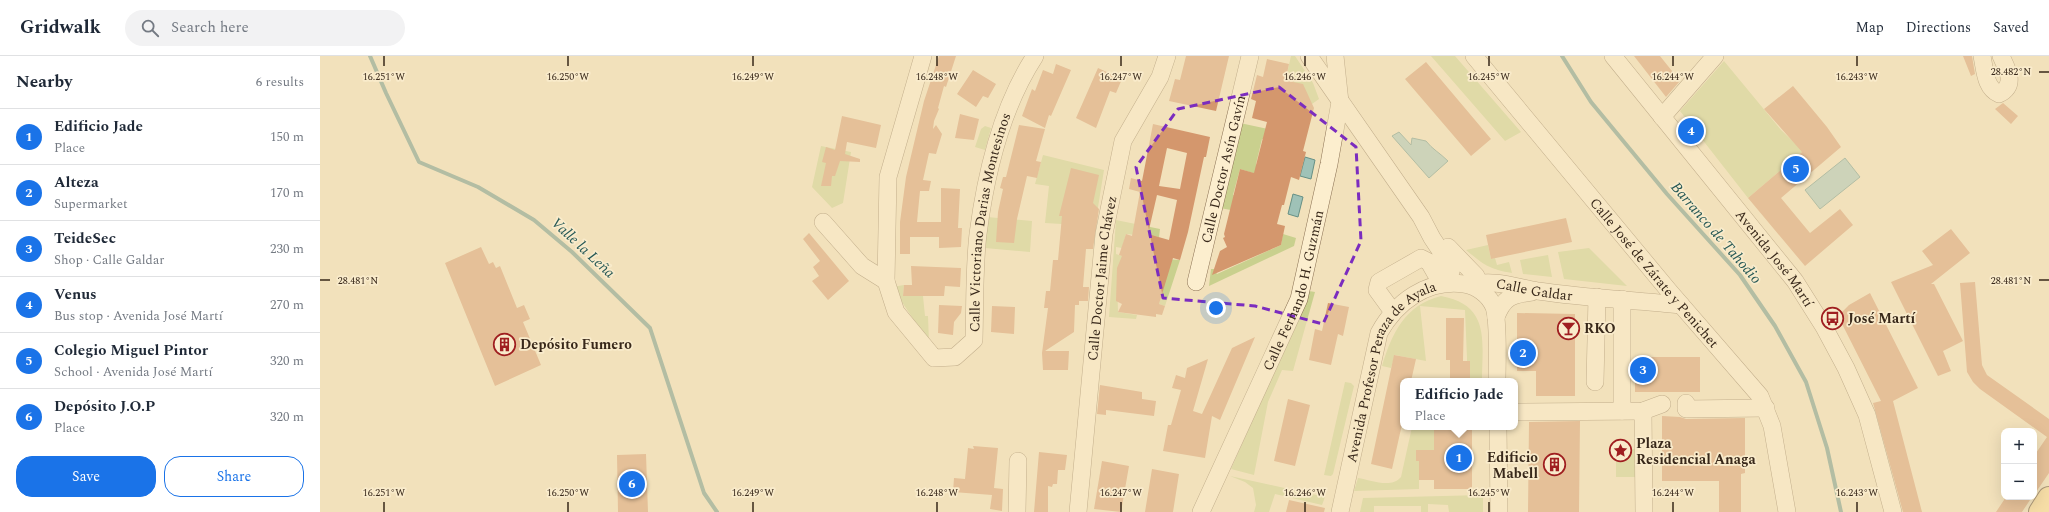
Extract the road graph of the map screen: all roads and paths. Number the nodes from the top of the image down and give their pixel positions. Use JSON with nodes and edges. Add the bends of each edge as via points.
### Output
{"nodes":[{"id":1,"x":923,"y":56,"type":"edge"},
{"id":2,"x":1035,"y":56,"type":"edge"},
{"id":3,"x":1167,"y":56,"type":"edge"},
{"id":4,"x":1250,"y":56,"type":"edge"},
{"id":5,"x":1309,"y":56,"type":"edge"},
{"id":6,"x":1335,"y":56,"type":"edge"},
{"id":7,"x":1474,"y":56,"type":"edge"},
{"id":8,"x":1613,"y":56,"type":"edge"},
{"id":9,"x":1715,"y":56,"type":"edge"},
{"id":10,"x":1982,"y":56,"type":"edge"},
{"id":11,"x":2001,"y":56,"type":"edge"},
{"id":12,"x":1340,"y":102,"type":"junction"},
{"id":13,"x":1662,"y":117,"type":"junction"},
{"id":14,"x":1421,"y":217,"type":"junction"},
{"id":15,"x":823,"y":222,"type":"dead end"},
{"id":16,"x":1649,"y":267,"type":"junction"},
{"id":17,"x":886,"y":281,"type":"junction"},
{"id":18,"x":1196,"y":282,"type":"dead end"},
{"id":19,"x":1441,"y":284,"type":"junction"},
{"id":20,"x":1478,"y":287,"type":"junction"},
{"id":21,"x":1538,"y":291,"type":"junction"},
{"id":22,"x":1597,"y":297,"type":"junction"},
{"id":23,"x":1622,"y":299,"type":"junction"},
{"id":24,"x":1640,"y":301,"type":"junction"},
{"id":25,"x":1681,"y":305,"type":"junction"},
{"id":26,"x":1393,"y":312,"type":"junction"},
{"id":27,"x":1496,"y":317,"type":"junction"},
{"id":28,"x":1497,"y":378,"type":"edge"},
{"id":29,"x":1595,"y":382,"type":"dead end"},
{"id":30,"x":1686,"y":403,"type":"dead end"},
{"id":31,"x":1662,"y":404,"type":"dead end"},
{"id":32,"x":1766,"y":408,"type":"junction"},
{"id":33,"x":1622,"y":411,"type":"junction"},
{"id":34,"x":1643,"y":411,"type":"junction"},
{"id":35,"x":1518,"y":412,"type":"edge"},
{"id":36,"x":1498,"y":430,"type":"edge"},
{"id":37,"x":1018,"y":461,"type":"dead end"},
{"id":38,"x":2049,"y":498,"type":"edge"},
{"id":39,"x":1017,"y":512,"type":"edge"},
{"id":40,"x":1078,"y":512,"type":"edge"},
{"id":41,"x":1201,"y":512,"type":"edge"},
{"id":42,"x":1340,"y":512,"type":"edge"},
{"id":43,"x":1499,"y":512,"type":"edge"},
{"id":44,"x":1644,"y":512,"type":"edge"},
{"id":45,"x":1787,"y":512,"type":"edge"},
{"id":46,"x":1893,"y":512,"type":"edge"},
{"id":47,"x":2040,"y":512,"type":"edge"}],
"edges":[{"from":1,"to":17,"type":"street","name":"Calle Victoriano Darias Montesinos","via":[[888,177]]},
{"from":2,"to":17,"type":"street","name":"Calle Victoriano Darias Montesinos","via":[[1005,114],[987,180],[978,235],[974,340],[955,357],[934,358],[896,312]]},
{"from":3,"to":40,"type":"street","name":"Calle Doctor Jaime Chávez","via":[[1160,77],[1123,141],[1104,234]]},
{"from":4,"to":18,"type":"street","name":"Calle Doctor Asín Gavín"},
{"from":5,"to":12,"type":"street"},
{"from":6,"to":12,"type":"street","name":"Calle Fernando H. Guzmán"},
{"from":7,"to":16,"type":"street","name":"Calle José de Zárate y Penichet"},
{"from":8,"to":13,"type":"street","name":"Avenida José Martí"},
{"from":9,"to":13,"type":"street"},
{"from":10,"to":11,"type":"street","via":[[1989,86],[1993,92],[1999,94],[2009,86],[2010,76]]},
{"from":12,"to":14,"type":"street"},
{"from":12,"to":41,"type":"street","name":"Calle Fernando H. Guzmán","via":[[1299,299]]},
{"from":13,"to":46,"type":"street","name":"Avenida José Martí","via":[[1795,281],[1824,327],[1867,415]]},
{"from":14,"to":19,"type":"street","via":[[1452,268],[1449,278]]},
{"from":14,"to":20,"type":"street"},
{"from":15,"to":17,"type":"street","via":[[862,266]]},
{"from":16,"to":24,"type":"street","via":[[1648,285]]},
{"from":16,"to":25,"type":"street","name":"Calle José de Zárate y Penichet"},
{"from":19,"to":20,"type":"street","name":"Avenida Profesor Peraza de Ayala"},
{"from":19,"to":26,"type":"street","name":"Avenida Profesor Peraza de Ayala","via":[[1416,293]]},
{"from":19,"to":26,"type":"street","via":[[1429,262],[1421,258],[1379,282],[1377,290]]},
{"from":20,"to":21,"type":"street","name":"Calle Galdar","via":[[1499,284]]},
{"from":20,"to":27,"type":"street","via":[[1494,307]]},
{"from":21,"to":22,"type":"street","name":"Calle Galdar"},
{"from":21,"to":27,"type":"street","via":[[1514,295],[1500,306]]},
{"from":22,"to":23,"type":"street","name":"Calle Galdar"},
{"from":22,"to":29,"type":"street"},
{"from":23,"to":24,"type":"street","name":"Calle Galdar"},
{"from":23,"to":33,"type":"street"},
{"from":24,"to":25,"type":"street","name":"Calle Galdar"},
{"from":25,"to":32,"type":"street","name":"Calle José de Zárate y Penichet","via":[[1760,396]]},
{"from":26,"to":42,"type":"street","name":"Avenida Profesor Peraza de Ayala","via":[[1379,333]]},
{"from":27,"to":28,"type":"street"},
{"from":30,"to":32,"type":"street","via":[[1686,409]]},
{"from":31,"to":34,"type":"street"},
{"from":32,"to":45,"type":"street","name":"Calle José de Zárate y Penichet","via":[[1772,426]]},
{"from":33,"to":34,"type":"street"},
{"from":33,"to":35,"type":"street"},
{"from":34,"to":44,"type":"street"},
{"from":36,"to":43,"type":"street"},
{"from":37,"to":39,"type":"street"},
{"from":38,"to":47,"type":"main road"}]}
